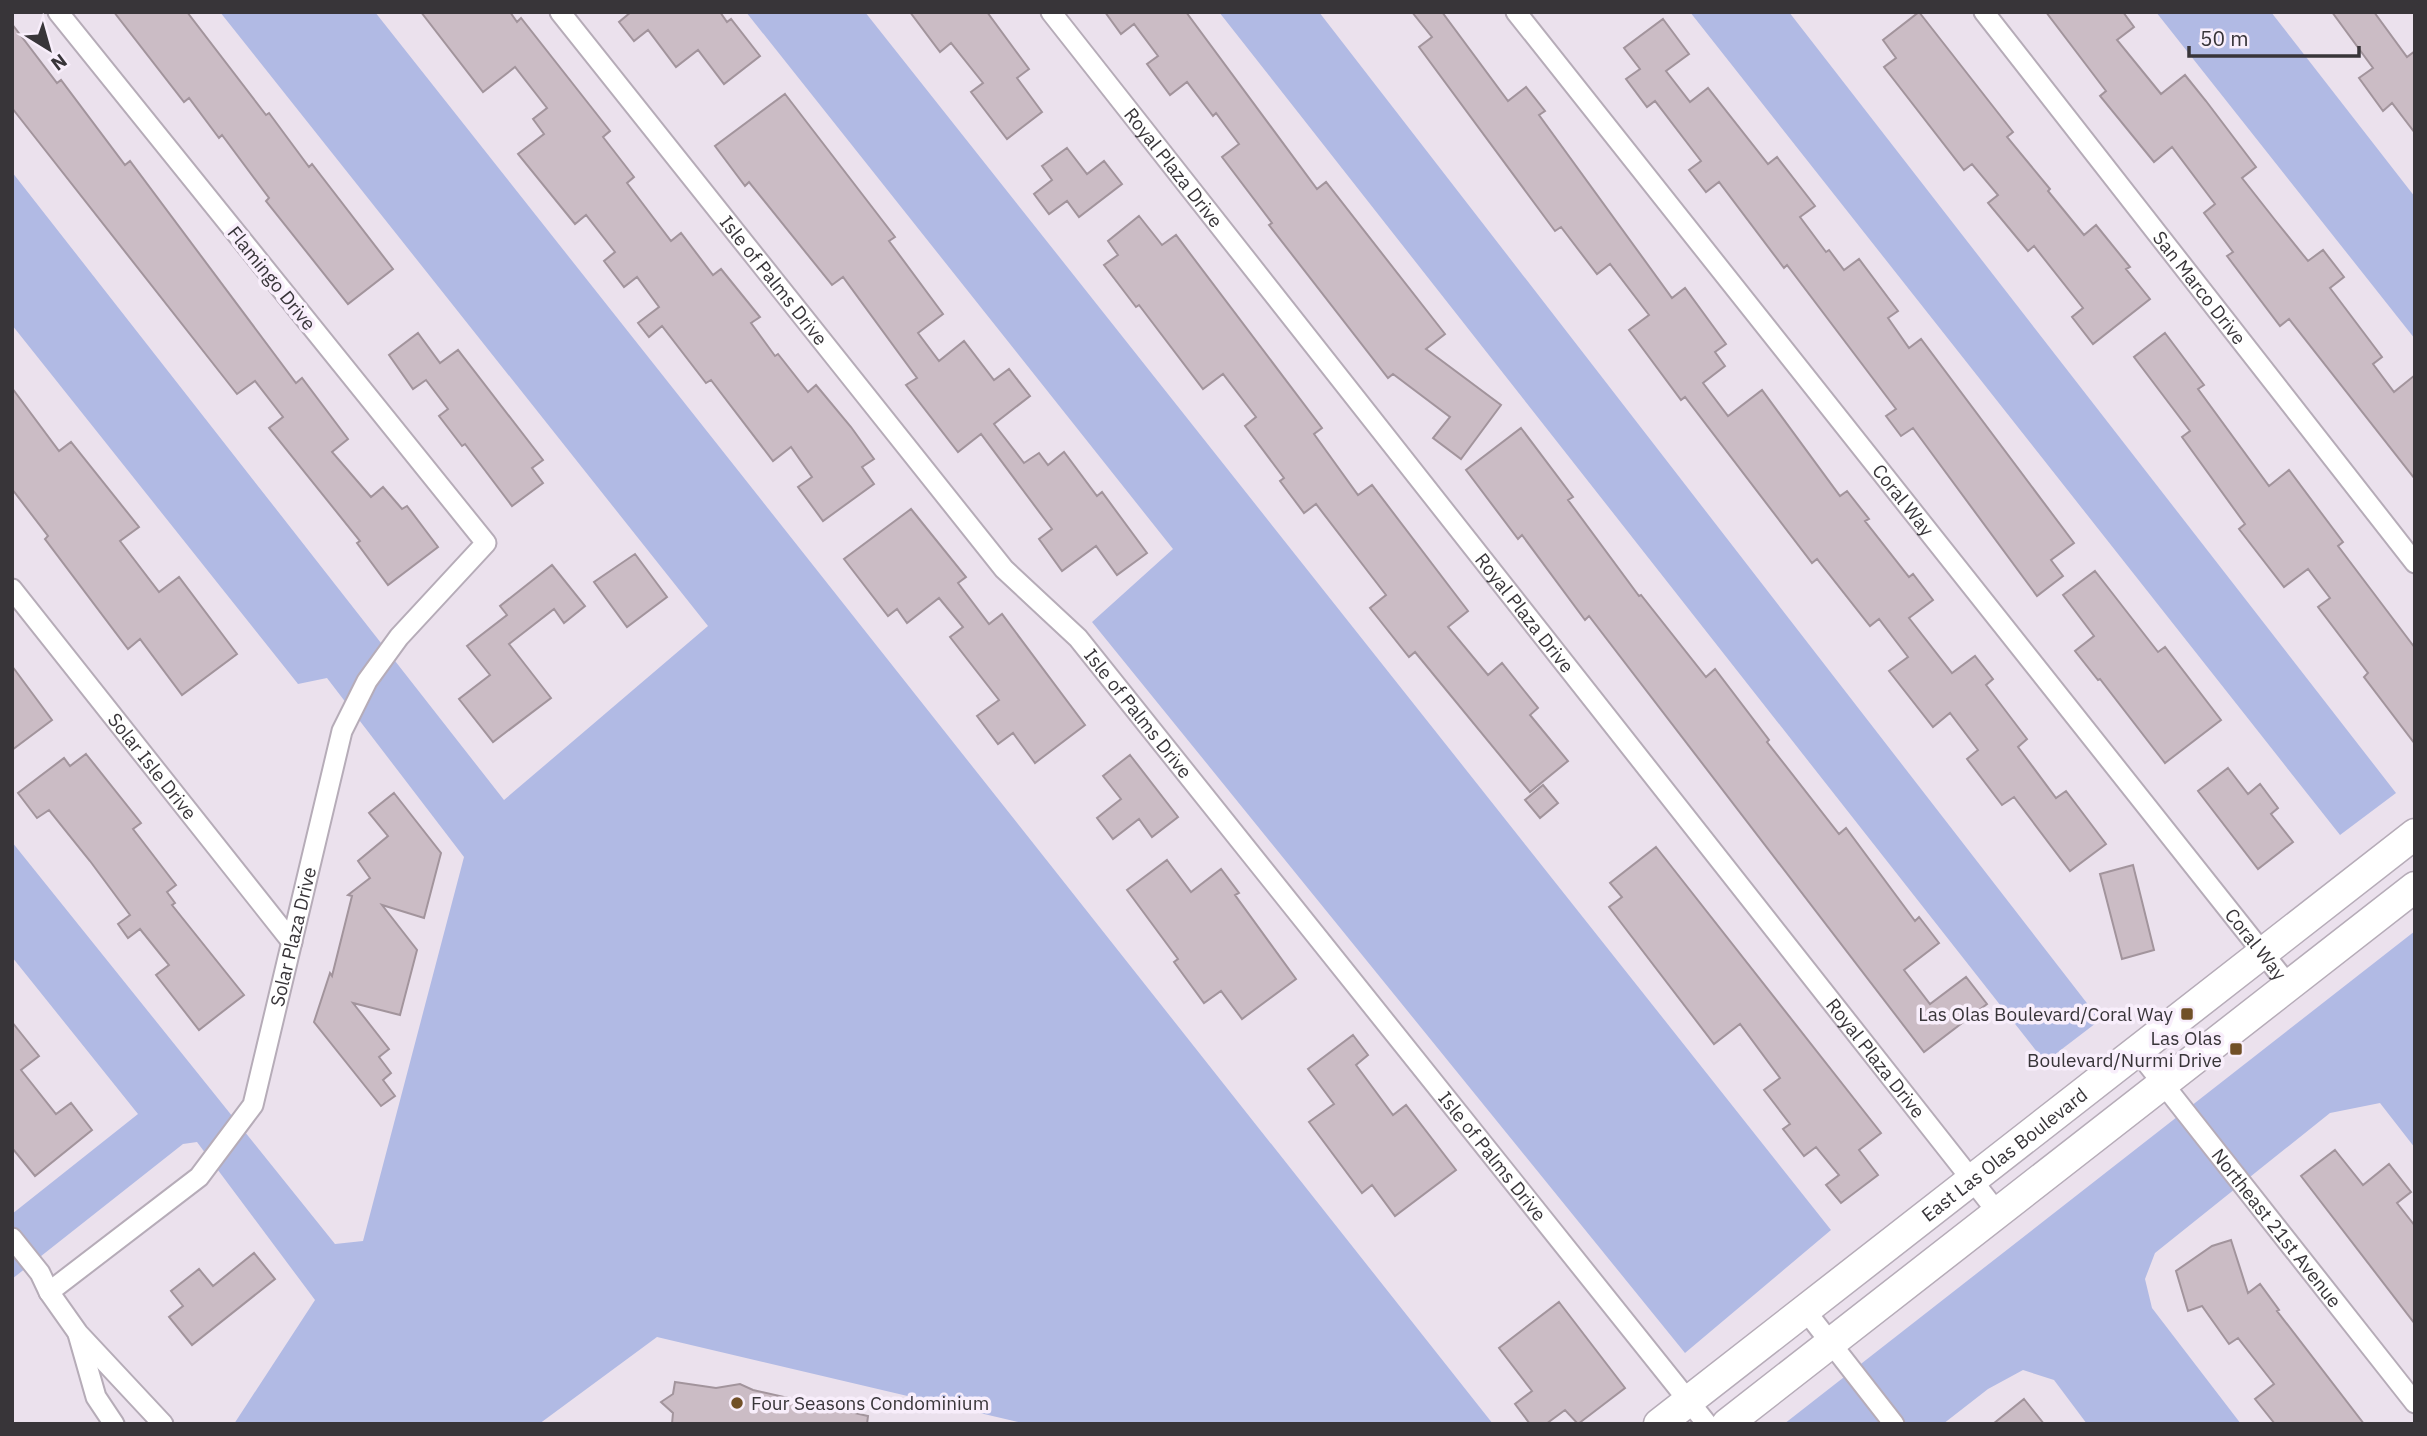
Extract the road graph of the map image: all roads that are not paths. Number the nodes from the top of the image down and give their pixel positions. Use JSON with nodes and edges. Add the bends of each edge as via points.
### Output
{"nodes":[{"id":1,"x":58,"y":12,"type":"edge"},
{"id":2,"x":560,"y":12,"type":"edge"},
{"id":3,"x":1051,"y":12,"type":"edge"},
{"id":4,"x":1516,"y":12,"type":"edge"},
{"id":5,"x":1984,"y":12,"type":"edge"},
{"id":6,"x":486,"y":543,"type":"joint"},
{"id":7,"x":2415,"y":563,"type":"edge"},
{"id":8,"x":12,"y":589,"type":"edge"},
{"id":9,"x":2415,"y":834,"type":"edge"},
{"id":10,"x":2415,"y":887,"type":"edge"},
{"id":11,"x":292,"y":942,"type":"junction"},
{"id":12,"x":2263,"y":955,"type":"junction"},
{"id":13,"x":2290,"y":987,"type":"junction"},
{"id":14,"x":2138,"y":1052,"type":"junction"},
{"id":15,"x":2173,"y":1094,"type":"junction"},
{"id":16,"x":1973,"y":1180,"type":"junction"},
{"id":17,"x":1998,"y":1213,"type":"junction"},
{"id":18,"x":12,"y":1238,"type":"edge"},
{"id":19,"x":49,"y":1292,"type":"junction"},
{"id":20,"x":1805,"y":1310,"type":"junction"},
{"id":21,"x":78,"y":1333,"type":"junction"},
{"id":22,"x":1839,"y":1353,"type":"junction"},
{"id":23,"x":1689,"y":1401,"type":"junction"},
{"id":24,"x":2415,"y":1403,"type":"edge"},
{"id":25,"x":114,"y":1424,"type":"edge"},
{"id":26,"x":163,"y":1424,"type":"edge"},
{"id":27,"x":1659,"y":1424,"type":"edge"},
{"id":28,"x":1707,"y":1424,"type":"edge"},
{"id":29,"x":1727,"y":1424,"type":"edge"},
{"id":30,"x":1894,"y":1424,"type":"edge"}],
"edges":[{"from":1,"to":6,"type":"street","name":"Flamingo Drive"},
{"from":2,"to":23,"type":"street","name":"Isle of Palms Drive","via":[[1004,569],[1078,638]]},
{"from":3,"to":16,"type":"street","name":"Royal Plaza Drive"},
{"from":4,"to":12,"type":"street","name":"Coral Way"},
{"from":5,"to":7,"type":"street","name":"San Marco Drive"},
{"from":6,"to":11,"type":"street","name":"Solar Plaza Drive","via":[[399,637],[367,681],[342,731]]},
{"from":8,"to":11,"type":"street","name":"Solar Isle Drive"},
{"from":9,"to":12,"type":"main road","name":"East Las Olas Boulevard"},
{"from":10,"to":13,"type":"main road"},
{"from":11,"to":19,"type":"street","name":"Solar Plaza Drive","via":[[253,1105],[200,1177]]},
{"from":12,"to":13,"type":"street","name":"Coral Way"},
{"from":12,"to":14,"type":"main road","name":"East Las Olas Boulevard"},
{"from":13,"to":15,"type":"main road"},
{"from":14,"to":15,"type":"street","name":"Northeast 21st Avenue"},
{"from":14,"to":16,"type":"main road","name":"East Las Olas Boulevard"},
{"from":15,"to":17,"type":"main road"},
{"from":15,"to":24,"type":"street","name":"Northeast 21st Avenue"},
{"from":16,"to":17,"type":"street","name":"Royal Plaza Drive"},
{"from":16,"to":20,"type":"main road","name":"East Las Olas Boulevard"},
{"from":17,"to":22,"type":"main road"},
{"from":18,"to":19,"type":"street"},
{"from":19,"to":21,"type":"street"},
{"from":20,"to":22,"type":"street"},
{"from":20,"to":23,"type":"main road","name":"East Las Olas Boulevard"},
{"from":21,"to":25,"type":"street","via":[[96,1397]]},
{"from":21,"to":26,"type":"street"},
{"from":22,"to":29,"type":"main road"},
{"from":22,"to":30,"type":"street"},
{"from":23,"to":27,"type":"main road","name":"East Las Olas Boulevard"},
{"from":23,"to":28,"type":"street","name":"Isle of Palms Drive"}]}
